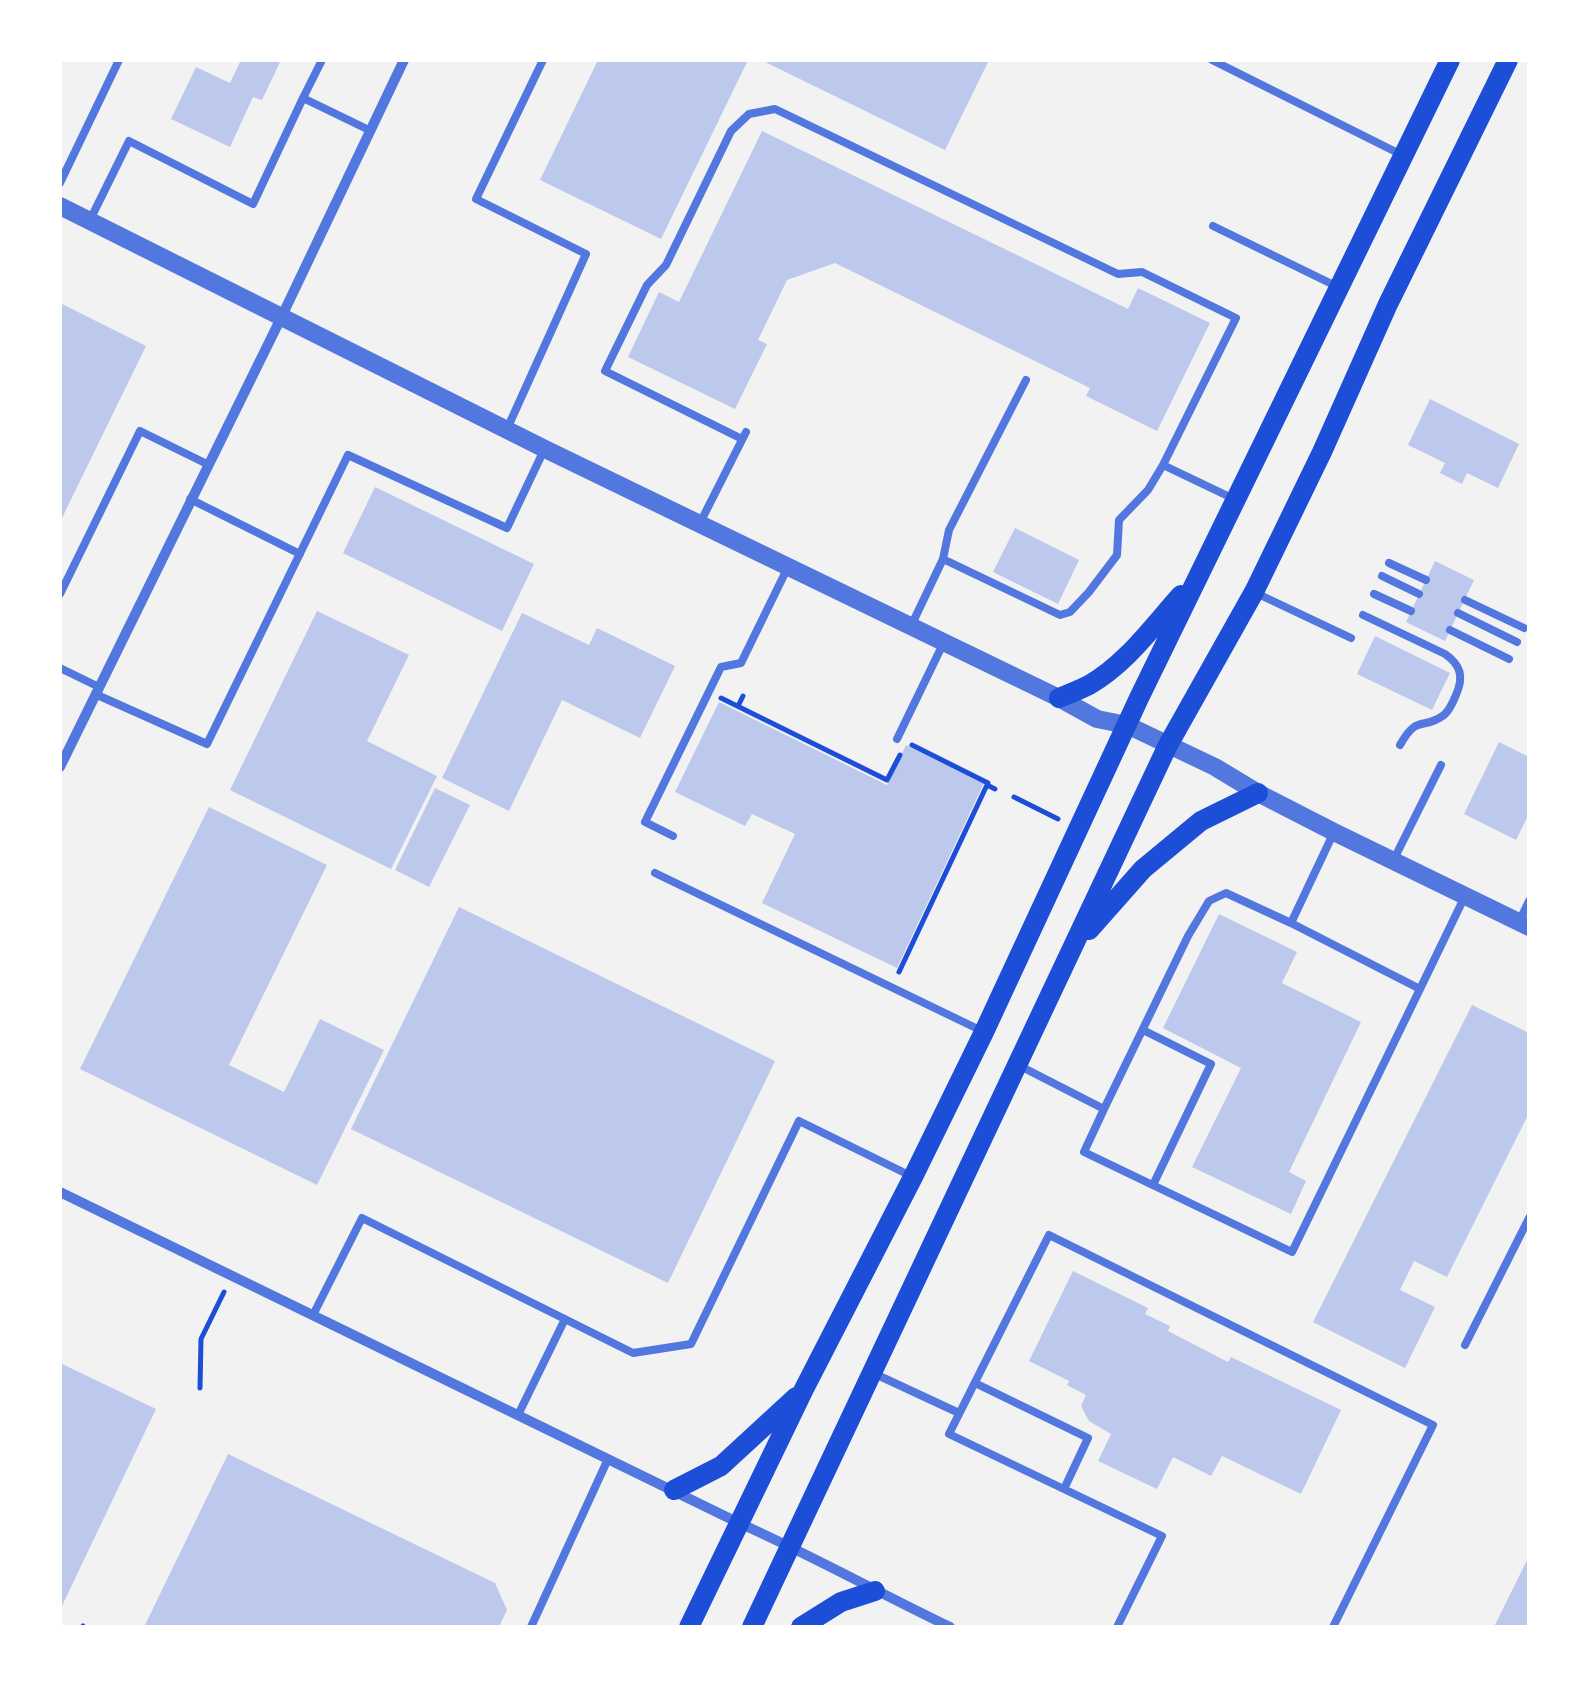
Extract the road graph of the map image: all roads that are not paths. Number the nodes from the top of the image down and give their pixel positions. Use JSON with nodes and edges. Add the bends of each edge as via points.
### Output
{"nodes":[{"id":1,"x":119,"y":60,"type":"edge"},
{"id":2,"x":322,"y":60,"type":"edge"},
{"id":3,"x":404,"y":60,"type":"edge"},
{"id":4,"x":543,"y":60,"type":"edge"},
{"id":5,"x":1212,"y":60,"type":"edge"},
{"id":6,"x":1450,"y":60,"type":"edge"},
{"id":7,"x":1508,"y":60,"type":"edge"},
{"id":8,"x":303,"y":98,"type":"junction"},
{"id":9,"x":369,"y":130,"type":"junction"},
{"id":10,"x":1404,"y":156,"type":"junction"},
{"id":11,"x":60,"y":183,"type":"edge"},
{"id":12,"x":60,"y":206,"type":"edge"},
{"id":13,"x":90,"y":220,"type":"junction"},
{"id":14,"x":1213,"y":226,"type":"dead end"},
{"id":15,"x":1338,"y":287,"type":"junction"},
{"id":16,"x":281,"y":318,"type":"junction"},
{"id":17,"x":1026,"y":380,"type":"dead end"},
{"id":18,"x":507,"y":429,"type":"junction"},
{"id":19,"x":545,"y":448,"type":"junction"},
{"id":20,"x":207,"y":464,"type":"junction"},
{"id":21,"x":1163,"y":466,"type":"junction"},
{"id":22,"x":190,"y":499,"type":"junction"},
{"id":23,"x":1236,"y":500,"type":"junction"},
{"id":24,"x":700,"y":523,"type":"junction"},
{"id":25,"x":300,"y":554,"type":"junction"},
{"id":26,"x":944,"y":559,"type":"junction"},
{"id":27,"x":1389,"y":562,"type":"dead end"},
{"id":28,"x":788,"y":567,"type":"junction"},
{"id":29,"x":1199,"y":574,"type":"junction"},
{"id":30,"x":1382,"y":576,"type":"dead end"},
{"id":31,"x":1426,"y":580,"type":"dead end"},
{"id":32,"x":1254,"y":592,"type":"junction"},
{"id":33,"x":60,"y":594,"type":"edge"},
{"id":34,"x":1374,"y":594,"type":"dead end"},
{"id":35,"x":1419,"y":594,"type":"dead end"},
{"id":36,"x":1465,"y":600,"type":"dead end"},
{"id":37,"x":1411,"y":611,"type":"dead end"},
{"id":38,"x":1458,"y":613,"type":"dead end"},
{"id":39,"x":1363,"y":615,"type":"dead end"},
{"id":40,"x":911,"y":626,"type":"junction"},
{"id":41,"x":1524,"y":628,"type":"dead end"},
{"id":42,"x":1450,"y":630,"type":"dead end"},
{"id":43,"x":1351,"y":638,"type":"dead end"},
{"id":44,"x":944,"y":642,"type":"junction"},
{"id":45,"x":1517,"y":642,"type":"dead end"},
{"id":46,"x":1508,"y":658,"type":"dead end"},
{"id":47,"x":60,"y":668,"type":"edge"},
{"id":48,"x":97,"y":691,"type":"junction"},
{"id":49,"x":1059,"y":698,"type":"junction"},
{"id":50,"x":1127,"y":725,"type":"junction"},
{"id":51,"x":897,"y":739,"type":"dead end"},
{"id":52,"x":1400,"y":745,"type":"dead end"},
{"id":53,"x":1168,"y":746,"type":"junction"},
{"id":54,"x":61,"y":761,"type":"edge"},
{"id":55,"x":1441,"y":765,"type":"dead end"},
{"id":56,"x":1258,"y":793,"type":"junction"},
{"id":57,"x":1334,"y":832,"type":"junction"},
{"id":58,"x":673,"y":836,"type":"dead end"},
{"id":59,"x":1393,"y":860,"type":"junction"},
{"id":60,"x":655,"y":873,"type":"dead end"},
{"id":61,"x":1466,"y":896,"type":"junction"},
{"id":62,"x":1529,"y":901,"type":"edge"},
{"id":63,"x":1290,"y":923,"type":"junction"},
{"id":64,"x":1524,"y":924,"type":"edge"},
{"id":65,"x":1072,"y":950,"type":"junction"},
{"id":66,"x":1420,"y":989,"type":"junction"},
{"id":67,"x":1142,"y":1030,"type":"junction"},
{"id":68,"x":984,"y":1032,"type":"junction"},
{"id":69,"x":1018,"y":1065,"type":"junction"},
{"id":70,"x":1104,"y":1109,"type":"junction"},
{"id":71,"x":914,"y":1177,"type":"junction"},
{"id":72,"x":1153,"y":1185,"type":"junction"},
{"id":73,"x":60,"y":1192,"type":"edge"},
{"id":74,"x":1529,"y":1218,"type":"edge"},
{"id":75,"x":313,"y":1315,"type":"junction"},
{"id":76,"x":565,"y":1319,"type":"junction"},
{"id":77,"x":1464,"y":1344,"type":"dead end"},
{"id":78,"x":871,"y":1372,"type":"junction"},
{"id":79,"x":975,"y":1383,"type":"junction"},
{"id":80,"x":804,"y":1389,"type":"junction"},
{"id":81,"x":960,"y":1413,"type":"junction"},
{"id":82,"x":518,"y":1415,"type":"junction"},
{"id":83,"x":608,"y":1459,"type":"junction"},
{"id":84,"x":1064,"y":1488,"type":"junction"},
{"id":85,"x":674,"y":1490,"type":"junction"},
{"id":86,"x":739,"y":1522,"type":"junction"},
{"id":87,"x":791,"y":1546,"type":"junction"},
{"id":88,"x":874,"y":1591,"type":"junction"},
{"id":89,"x":531,"y":1627,"type":"edge"},
{"id":90,"x":688,"y":1627,"type":"edge"},
{"id":91,"x":752,"y":1627,"type":"edge"},
{"id":92,"x":800,"y":1627,"type":"edge"},
{"id":93,"x":950,"y":1627,"type":"edge"},
{"id":94,"x":1117,"y":1627,"type":"edge"},
{"id":95,"x":1334,"y":1627,"type":"edge"}],
"edges":[{"from":1,"to":11,"type":"lane"},
{"from":2,"to":8,"type":"lane"},
{"from":3,"to":9,"type":"street"},
{"from":4,"to":18,"type":"lane","via":[[476,199],[586,254]]},
{"from":5,"to":10,"type":"lane"},
{"from":6,"to":10,"type":"main road"},
{"from":7,"to":32,"type":"main road"},
{"from":8,"to":9,"type":"lane"},
{"from":8,"to":13,"type":"lane","via":[[252,204],[129,141]]},
{"from":9,"to":16,"type":"street"},
{"from":10,"to":15,"type":"main road"},
{"from":12,"to":13,"type":"street"},
{"from":13,"to":16,"type":"street"},
{"from":14,"to":15,"type":"lane"},
{"from":15,"to":23,"type":"main road"},
{"from":16,"to":18,"type":"street"},
{"from":16,"to":20,"type":"street"},
{"from":17,"to":26,"type":"lane","via":[[949,530]]},
{"from":18,"to":19,"type":"street"},
{"from":19,"to":24,"type":"street"},
{"from":19,"to":25,"type":"lane","via":[[508,528],[348,455]]},
{"from":20,"to":22,"type":"street"},
{"from":20,"to":33,"type":"lane","via":[[140,431]]},
{"from":21,"to":23,"type":"lane"},
{"from":21,"to":24,"type":"lane","via":[[1236,318],[1142,272],[1118,274],[775,109],[749,114],[730,130],[606,371],[744,436]]},
{"from":21,"to":26,"type":"lane","via":[[1119,520],[1117,554],[1070,612],[1060,614]]},
{"from":22,"to":25,"type":"lane"},
{"from":22,"to":48,"type":"street"},
{"from":23,"to":29,"type":"main road"},
{"from":24,"to":28,"type":"street"},
{"from":25,"to":48,"type":"lane","via":[[207,744]]},
{"from":26,"to":40,"type":"lane"},
{"from":27,"to":31,"type":"lane"},
{"from":28,"to":40,"type":"street"},
{"from":28,"to":58,"type":"lane","via":[[741,663],[721,667],[645,822]]},
{"from":29,"to":49,"type":"main road","via":[[1110,671]]},
{"from":29,"to":50,"type":"main road"},
{"from":30,"to":35,"type":"lane"},
{"from":32,"to":43,"type":"lane"},
{"from":32,"to":53,"type":"main road"},
{"from":34,"to":37,"type":"lane"},
{"from":36,"to":41,"type":"lane"},
{"from":38,"to":45,"type":"lane"},
{"from":39,"to":52,"type":"lane","via":[[1446,654],[1462,674],[1450,708],[1409,728]]},
{"from":40,"to":44,"type":"street"},
{"from":42,"to":46,"type":"lane"},
{"from":44,"to":49,"type":"street"},
{"from":44,"to":51,"type":"lane"},
{"from":47,"to":48,"type":"lane"},
{"from":48,"to":54,"type":"street"},
{"from":49,"to":50,"type":"street","via":[[1097,720]]},
{"from":50,"to":53,"type":"street"},
{"from":50,"to":68,"type":"main road"},
{"from":53,"to":56,"type":"street"},
{"from":53,"to":65,"type":"main road"},
{"from":55,"to":59,"type":"lane"},
{"from":56,"to":57,"type":"street"},
{"from":56,"to":65,"type":"main road","via":[[1200,821],[1158,856]]},
{"from":57,"to":59,"type":"street"},
{"from":57,"to":63,"type":"lane"},
{"from":59,"to":61,"type":"street"},
{"from":60,"to":68,"type":"lane"},
{"from":61,"to":64,"type":"street"},
{"from":61,"to":66,"type":"lane"},
{"from":62,"to":64,"type":"lane"},
{"from":63,"to":66,"type":"lane"},
{"from":63,"to":67,"type":"lane","via":[[1226,892],[1209,901]]},
{"from":65,"to":69,"type":"main road"},
{"from":66,"to":72,"type":"lane","via":[[1292,1252]]},
{"from":67,"to":70,"type":"lane"},
{"from":67,"to":72,"type":"lane","via":[[1212,1064]]},
{"from":68,"to":71,"type":"main road"},
{"from":69,"to":70,"type":"lane"},
{"from":69,"to":78,"type":"main road"},
{"from":70,"to":72,"type":"lane","via":[[1084,1152]]},
{"from":71,"to":76,"type":"lane","via":[[799,1121],[691,1344],[633,1352]]},
{"from":71,"to":80,"type":"main road"},
{"from":73,"to":75,"type":"street"},
{"from":74,"to":77,"type":"lane"},
{"from":75,"to":76,"type":"lane","via":[[362,1218]]},
{"from":75,"to":82,"type":"street"},
{"from":76,"to":82,"type":"lane"},
{"from":78,"to":81,"type":"lane"},
{"from":78,"to":87,"type":"main road"},
{"from":79,"to":81,"type":"lane"},
{"from":79,"to":84,"type":"lane","via":[[1088,1438]]},
{"from":79,"to":95,"type":"lane","via":[[1049,1235],[1432,1426]]},
{"from":80,"to":85,"type":"main road","via":[[721,1466]]},
{"from":80,"to":86,"type":"main road"},
{"from":81,"to":84,"type":"lane","via":[[949,1434]]},
{"from":82,"to":83,"type":"street"},
{"from":83,"to":85,"type":"street"},
{"from":83,"to":89,"type":"lane"},
{"from":84,"to":94,"type":"lane","via":[[1162,1536]]},
{"from":85,"to":86,"type":"street"},
{"from":86,"to":87,"type":"street"},
{"from":86,"to":90,"type":"main road"},
{"from":87,"to":88,"type":"street"},
{"from":87,"to":91,"type":"main road"},
{"from":88,"to":92,"type":"main road"},
{"from":88,"to":93,"type":"street"}]}
